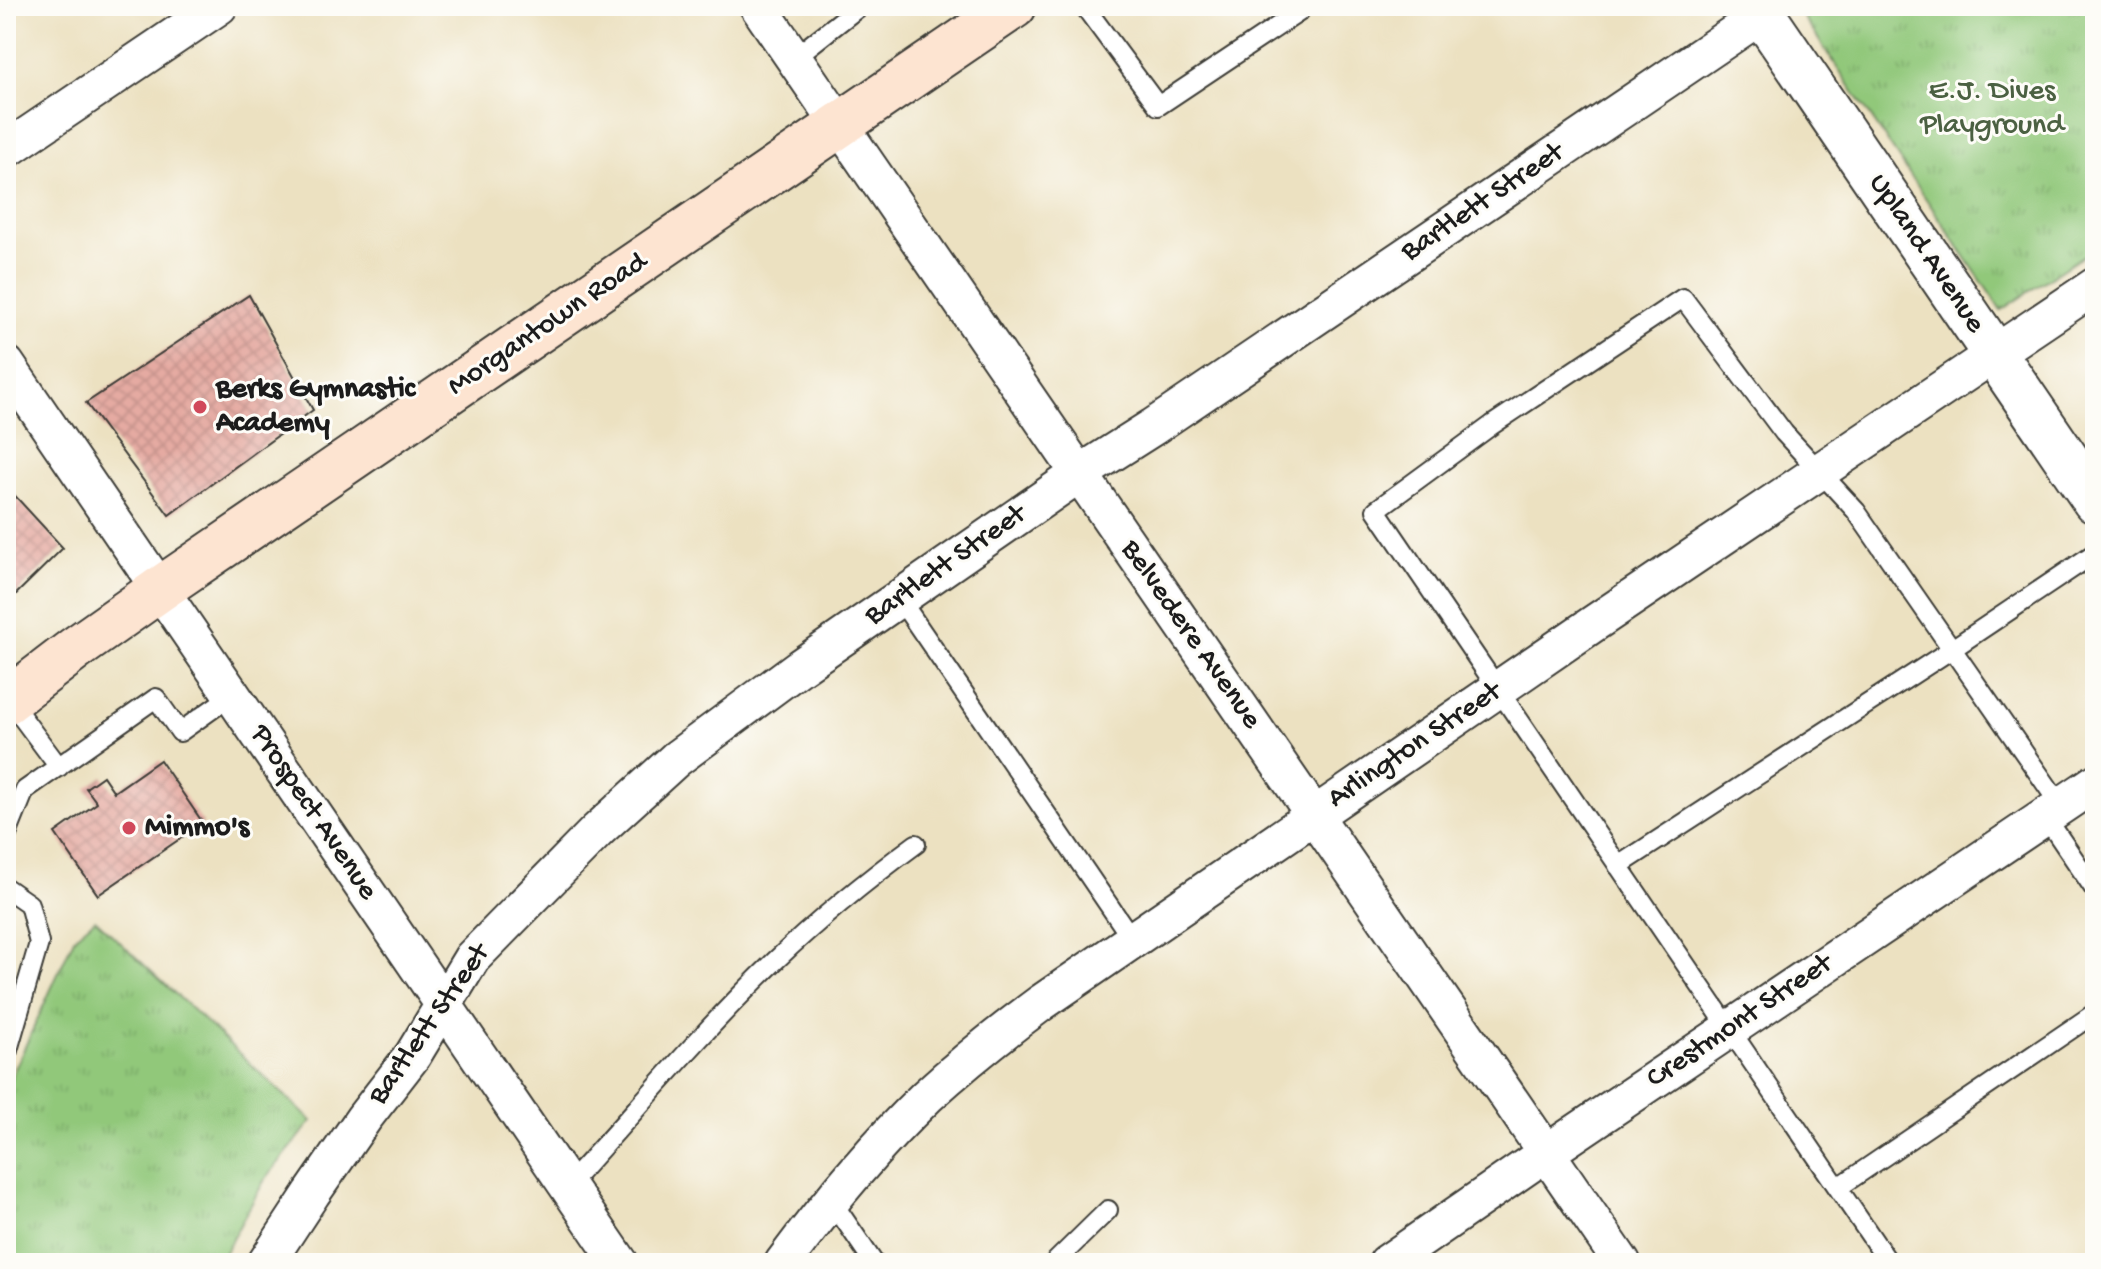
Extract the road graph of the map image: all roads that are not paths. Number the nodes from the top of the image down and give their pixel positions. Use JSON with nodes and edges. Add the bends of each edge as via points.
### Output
{"nodes":[{"id":1,"x":219,"y":6,"type":"edge"},
{"id":2,"x":758,"y":6,"type":"edge"},
{"id":3,"x":860,"y":6,"type":"edge"},
{"id":4,"x":1014,"y":6,"type":"edge"},
{"id":5,"x":1084,"y":6,"type":"edge"},
{"id":6,"x":1295,"y":6,"type":"edge"},
{"id":7,"x":1760,"y":10,"type":"edge"},
{"id":8,"x":794,"y":58,"type":"junction"},
{"id":9,"x":840,"y":125,"type":"junction"},
{"id":10,"x":6,"y":150,"type":"edge"},
{"id":11,"x":2095,"y":286,"type":"edge"},
{"id":12,"x":1994,"y":354,"type":"junction"},
{"id":13,"x":6,"y":364,"type":"edge"},
{"id":14,"x":1820,"y":472,"type":"junction"},
{"id":15,"x":1079,"y":474,"type":"junction"},
{"id":16,"x":2095,"y":501,"type":"edge"},
{"id":17,"x":2095,"y":553,"type":"edge"},
{"id":18,"x":160,"y":589,"type":"junction"},
{"id":19,"x":899,"y":598,"type":"junction"},
{"id":20,"x":1952,"y":649,"type":"junction"},
{"id":21,"x":1498,"y":690,"type":"junction"},
{"id":22,"x":232,"y":695,"type":"junction"},
{"id":23,"x":8,"y":701,"type":"edge"},
{"id":24,"x":59,"y":767,"type":"junction"},
{"id":25,"x":2095,"y":783,"type":"edge"},
{"id":26,"x":2053,"y":811,"type":"junction"},
{"id":27,"x":1314,"y":814,"type":"junction"},
{"id":28,"x":6,"y":837,"type":"edge"},
{"id":29,"x":916,"y":844,"type":"dead end"},
{"id":30,"x":1618,"y":866,"type":"junction"},
{"id":31,"x":6,"y":888,"type":"edge"},
{"id":32,"x":2095,"y":890,"type":"edge"},
{"id":33,"x":1132,"y":939,"type":"junction"},
{"id":34,"x":444,"y":1005,"type":"junction"},
{"id":35,"x":2095,"y":1013,"type":"edge"},
{"id":36,"x":1730,"y":1030,"type":"junction"},
{"id":37,"x":6,"y":1057,"type":"edge"},
{"id":38,"x":1546,"y":1153,"type":"junction"},
{"id":39,"x":567,"y":1186,"type":"junction"},
{"id":40,"x":1839,"y":1187,"type":"junction"},
{"id":41,"x":831,"y":1200,"type":"junction"},
{"id":42,"x":1108,"y":1210,"type":"dead end"},
{"id":43,"x":266,"y":1263,"type":"edge"},
{"id":44,"x":620,"y":1263,"type":"edge"},
{"id":45,"x":783,"y":1263,"type":"edge"},
{"id":46,"x":874,"y":1263,"type":"edge"},
{"id":47,"x":1054,"y":1263,"type":"edge"},
{"id":48,"x":1387,"y":1263,"type":"edge"},
{"id":49,"x":1622,"y":1263,"type":"edge"},
{"id":50,"x":1889,"y":1263,"type":"edge"}],
"edges":[{"from":1,"to":10,"type":"street"},
{"from":2,"to":8,"type":"street","name":"Belvedere Avenue"},
{"from":3,"to":8,"type":"lane"},
{"from":4,"to":9,"type":"main road","name":"Morgantown Road"},
{"from":5,"to":6,"type":"lane","via":[[1158,106],[1299,12]]},
{"from":7,"to":12,"type":"street","name":"Upland Avenue"},
{"from":7,"to":15,"type":"street","name":"Bartlett Street"},
{"from":8,"to":9,"type":"street","name":"Belvedere Avenue"},
{"from":9,"to":15,"type":"street","name":"Belvedere Avenue"},
{"from":9,"to":18,"type":"main road","name":"Morgantown Road"},
{"from":11,"to":12,"type":"street","name":"Arlington Street"},
{"from":12,"to":14,"type":"street","name":"Arlington Street"},
{"from":12,"to":16,"type":"street","name":"Upland Avenue"},
{"from":13,"to":18,"type":"street","name":"Prospect Avenue"},
{"from":14,"to":20,"type":"lane","via":[[1856,511]]},
{"from":14,"to":21,"type":"street","name":"Arlington Street"},
{"from":14,"to":21,"type":"lane","via":[[1784,433],[1683,298],[1505,416],[1376,510]]},
{"from":15,"to":19,"type":"street","name":"Bartlett Street"},
{"from":15,"to":27,"type":"street","name":"Belvedere Avenue"},
{"from":17,"to":20,"type":"lane"},
{"from":18,"to":22,"type":"street","name":"Prospect Avenue"},
{"from":18,"to":23,"type":"main road","name":"Morgantown Road"},
{"from":19,"to":33,"type":"lane"},
{"from":19,"to":34,"type":"street","name":"Bartlett Street","via":[[676,759],[472,958]]},
{"from":20,"to":26,"type":"lane"},
{"from":20,"to":30,"type":"lane"},
{"from":21,"to":27,"type":"street","name":"Arlington Street"},
{"from":21,"to":30,"type":"lane"},
{"from":22,"to":24,"type":"lane","via":[[180,732],[156,698]]},
{"from":22,"to":34,"type":"street","name":"Prospect Avenue"},
{"from":23,"to":24,"type":"lane"},
{"from":24,"to":28,"type":"lane","via":[[25,790]]},
{"from":25,"to":26,"type":"street","name":"Crestmont Street"},
{"from":26,"to":32,"type":"lane"},
{"from":26,"to":36,"type":"street","name":"Crestmont Street"},
{"from":27,"to":33,"type":"street","name":"Arlington Street"},
{"from":27,"to":38,"type":"street","name":"Belvedere Avenue"},
{"from":29,"to":39,"type":"lane","via":[[776,961]]},
{"from":30,"to":36,"type":"lane"},
{"from":31,"to":37,"type":"lane","via":[[29,904],[39,943]]},
{"from":33,"to":41,"type":"street","name":"Arlington Street","via":[[1016,1021],[929,1095]]},
{"from":34,"to":39,"type":"street","name":"Prospect Avenue"},
{"from":34,"to":43,"type":"street","name":"Bartlett Street"},
{"from":35,"to":40,"type":"lane"},
{"from":36,"to":38,"type":"street","name":"Crestmont Street"},
{"from":36,"to":40,"type":"lane"},
{"from":38,"to":48,"type":"street","name":"Crestmont Street"},
{"from":38,"to":49,"type":"street","name":"Belvedere Avenue"},
{"from":39,"to":44,"type":"street","name":"Prospect Avenue"},
{"from":40,"to":50,"type":"lane"},
{"from":41,"to":45,"type":"street","name":"Arlington Street"},
{"from":41,"to":46,"type":"lane"},
{"from":42,"to":47,"type":"lane"}]}
